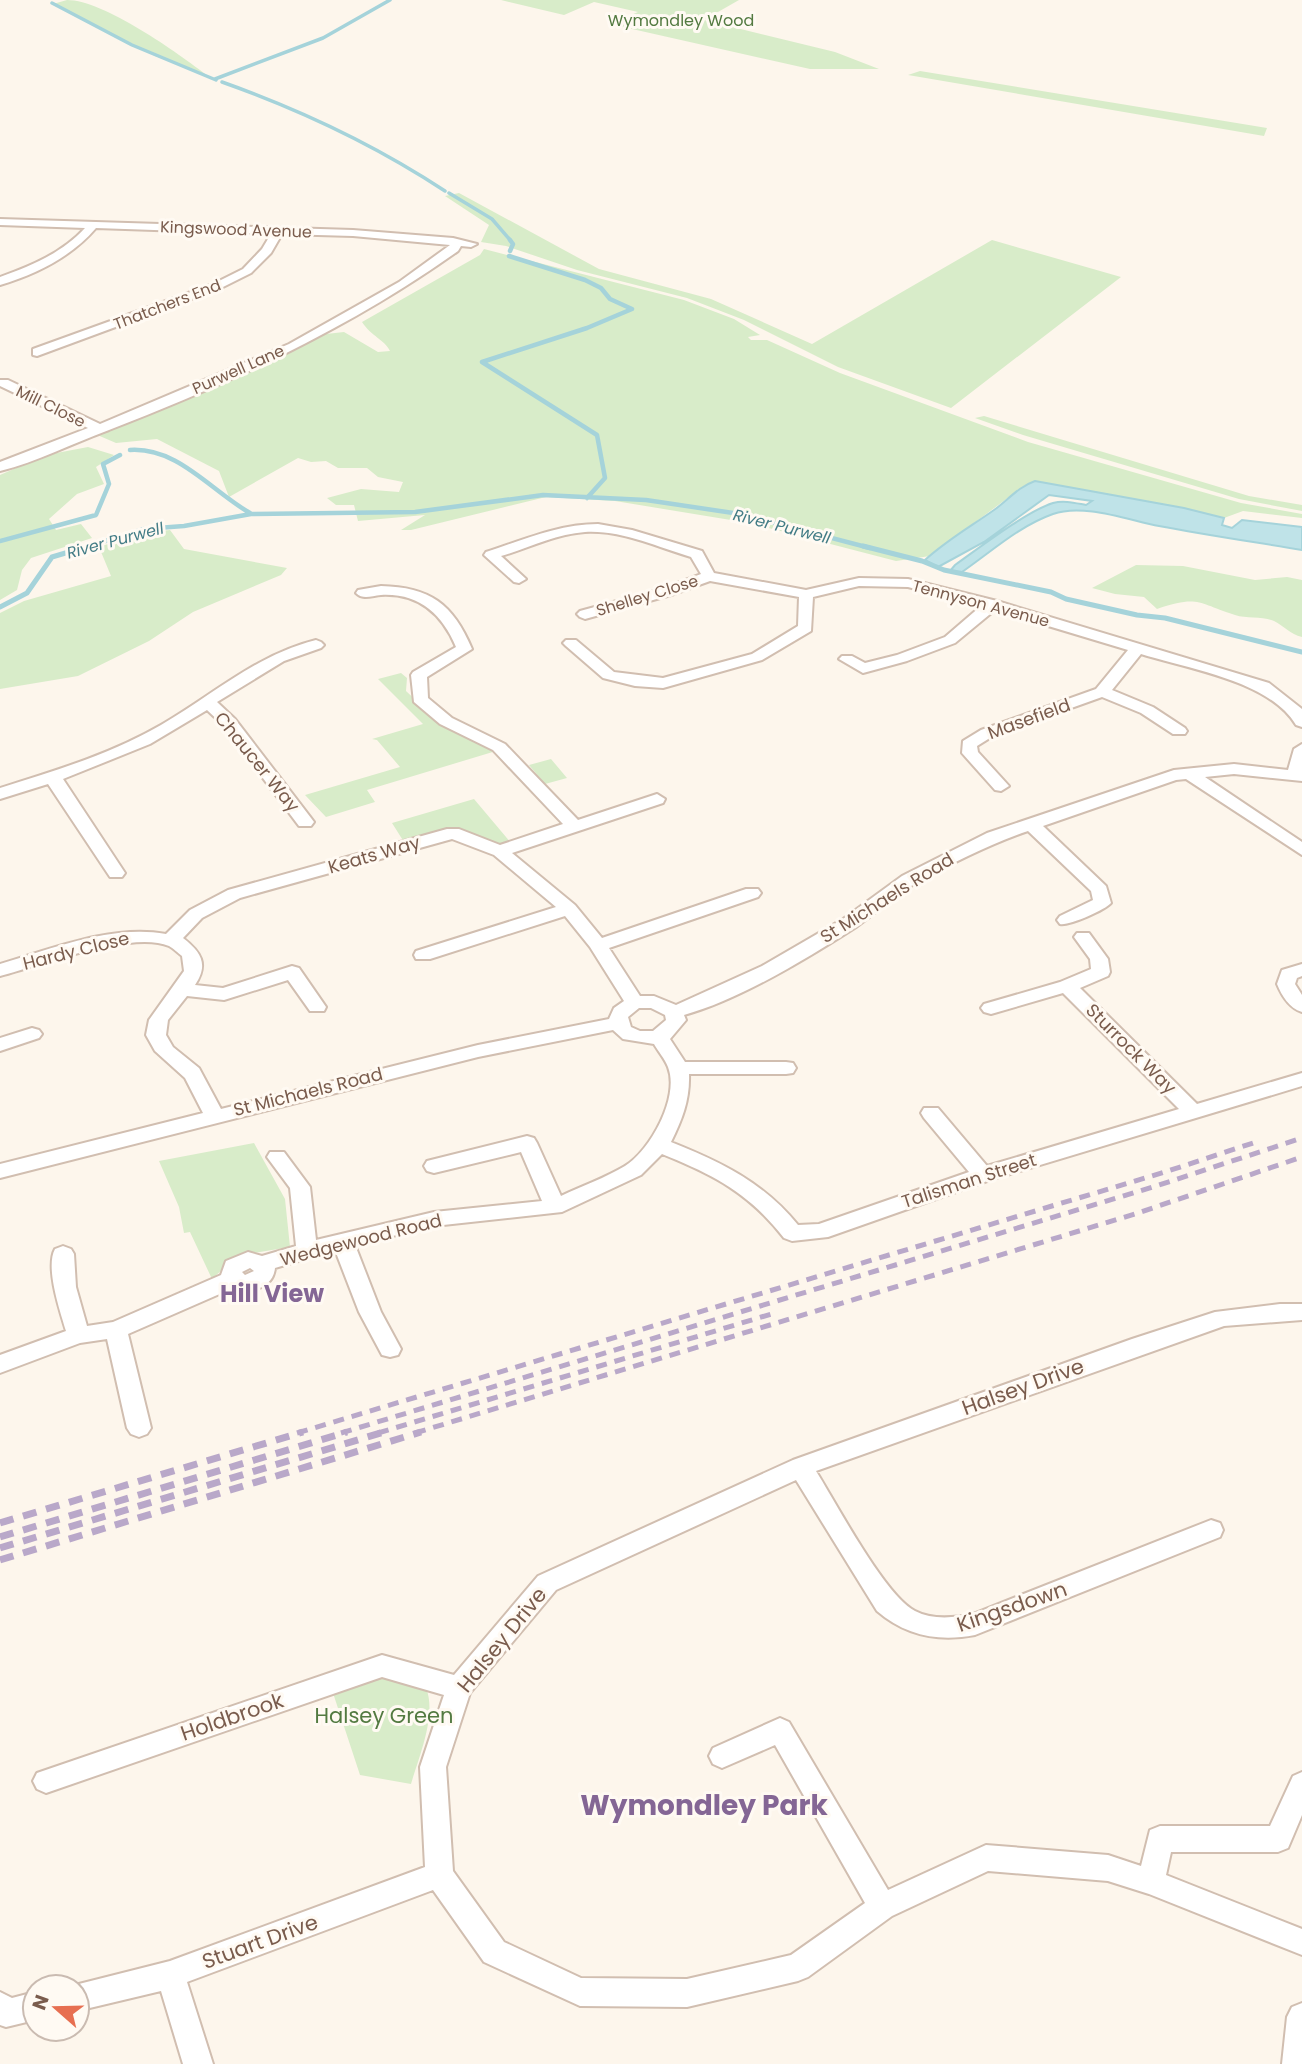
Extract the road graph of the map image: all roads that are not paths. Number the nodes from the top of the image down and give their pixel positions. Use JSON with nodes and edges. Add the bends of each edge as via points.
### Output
{"nodes":[{"id":1,"x":0,"y":222,"type":"edge"},
{"id":2,"x":94,"y":223,"type":"junction"},
{"id":3,"x":279,"y":230,"type":"junction"},
{"id":4,"x":453,"y":241,"type":"junction"},
{"id":5,"x":471,"y":244,"type":"dead end"},
{"id":6,"x":0,"y":281,"type":"edge"},
{"id":7,"x":37,"y":352,"type":"dead end"},
{"id":8,"x":4,"y":383,"type":"dead end"},
{"id":9,"x":98,"y":428,"type":"junction"},
{"id":10,"x":0,"y":467,"type":"edge"},
{"id":11,"x":709,"y":576,"type":"junction"},
{"id":12,"x":519,"y":579,"type":"dead end"},
{"id":13,"x":363,"y":593,"type":"dead end"},
{"id":14,"x":806,"y":594,"type":"junction"},
{"id":15,"x":992,"y":604,"type":"junction"},
{"id":16,"x":585,"y":614,"type":"dead end"},
{"id":17,"x":571,"y":643,"type":"dead end"},
{"id":18,"x":316,"y":645,"type":"dead end"},
{"id":19,"x":1139,"y":647,"type":"junction"},
{"id":20,"x":846,"y":659,"type":"dead end"},
{"id":21,"x":1102,"y":692,"type":"junction"},
{"id":22,"x":209,"y":703,"type":"junction"},
{"id":23,"x":1302,"y":722,"type":"edge"},
{"id":24,"x":1179,"y":731,"type":"dead end"},
{"id":25,"x":1302,"y":749,"type":"edge"},
{"id":26,"x":1188,"y":773,"type":"junction"},
{"id":27,"x":1298,"y":775,"type":"edge"},
{"id":28,"x":51,"y":777,"type":"junction"},
{"id":29,"x":1001,"y":786,"type":"dead end"},
{"id":30,"x":0,"y":794,"type":"edge"},
{"id":31,"x":657,"y":799,"type":"dead end"},
{"id":32,"x":305,"y":822,"type":"dead end"},
{"id":33,"x":1030,"y":823,"type":"junction"},
{"id":34,"x":575,"y":826,"type":"junction"},
{"id":35,"x":1302,"y":850,"type":"edge"},
{"id":36,"x":500,"y":851,"type":"junction"},
{"id":37,"x":117,"y":873,"type":"dead end"},
{"id":38,"x":752,"y":893,"type":"dead end"},
{"id":39,"x":569,"y":909,"type":"junction"},
{"id":40,"x":1066,"y":920,"type":"dead end"},
{"id":41,"x":1083,"y":937,"type":"dead end"},
{"id":42,"x":172,"y":939,"type":"junction"},
{"id":43,"x":598,"y":945,"type":"junction"},
{"id":44,"x":423,"y":955,"type":"dead end"},
{"id":45,"x":0,"y":970,"type":"edge"},
{"id":46,"x":1302,"y":970,"type":"edge"},
{"id":47,"x":1067,"y":986,"type":"junction"},
{"id":48,"x":182,"y":989,"type":"junction"},
{"id":49,"x":636,"y":1003,"type":"junction"},
{"id":50,"x":1302,"y":1006,"type":"edge"},
{"id":51,"x":317,"y":1007,"type":"dead end"},
{"id":52,"x":991,"y":1008,"type":"dead end"},
{"id":53,"x":674,"y":1012,"type":"junction"},
{"id":54,"x":618,"y":1023,"type":"junction"},
{"id":55,"x":32,"y":1034,"type":"dead end"},
{"id":56,"x":659,"y":1037,"type":"junction"},
{"id":57,"x":0,"y":1045,"type":"edge"},
{"id":58,"x":679,"y":1068,"type":"junction"},
{"id":59,"x":786,"y":1068,"type":"dead end"},
{"id":60,"x":1302,"y":1079,"type":"edge"},
{"id":61,"x":1194,"y":1112,"type":"junction"},
{"id":62,"x":931,"y":1113,"type":"dead end"},
{"id":63,"x":214,"y":1116,"type":"junction"},
{"id":64,"x":659,"y":1145,"type":"junction"},
{"id":65,"x":277,"y":1157,"type":"dead end"},
{"id":66,"x":434,"y":1166,"type":"dead end"},
{"id":67,"x":0,"y":1171,"type":"edge"},
{"id":68,"x":982,"y":1175,"type":"junction"},
{"id":69,"x":555,"y":1207,"type":"junction"},
{"id":70,"x":342,"y":1240,"type":"junction"},
{"id":71,"x":307,"y":1252,"type":"junction"},
{"id":72,"x":63,"y":1254,"type":"dead end"},
{"id":73,"x":1302,"y":1312,"type":"edge"},
{"id":74,"x":116,"y":1330,"type":"junction"},
{"id":75,"x":78,"y":1335,"type":"junction"},
{"id":76,"x":390,"y":1349,"type":"dead end"},
{"id":77,"x":0,"y":1363,"type":"edge"},
{"id":78,"x":139,"y":1428,"type":"dead end"},
{"id":79,"x":801,"y":1467,"type":"junction"},
{"id":80,"x":1211,"y":1530,"type":"dead end"},
{"id":81,"x":459,"y":1688,"type":"junction"},
{"id":82,"x":722,"y":1756,"type":"dead end"},
{"id":83,"x":46,"y":1781,"type":"dead end"},
{"id":84,"x":1302,"y":1784,"type":"edge"},
{"id":85,"x":439,"y":1875,"type":"junction"},
{"id":86,"x":1151,"y":1882,"type":"junction"},
{"id":87,"x":882,"y":1907,"type":"junction"},
{"id":88,"x":1302,"y":1942,"type":"edge"},
{"id":89,"x":170,"y":1975,"type":"junction"},
{"id":90,"x":91,"y":1994,"type":"edge"},
{"id":91,"x":21,"y":2009,"type":"edge"},
{"id":92,"x":2,"y":2013,"type":"edge"},
{"id":93,"x":1302,"y":2017,"type":"edge"},
{"id":94,"x":198,"y":2064,"type":"edge"},
{"id":95,"x":1297,"y":2064,"type":"edge"}],
"edges":[{"from":1,"to":2,"type":"street","name":"Kingswood Avenue"},
{"from":2,"to":3,"type":"street","name":"Kingswood Avenue"},
{"from":2,"to":6,"type":"street","via":[[59,257]]},
{"from":3,"to":4,"type":"street","name":"Kingswood Avenue"},
{"from":3,"to":7,"type":"street","name":"Thatchers End","via":[[247,271]]},
{"from":4,"to":5,"type":"street","name":"Kingswood Avenue"},
{"from":4,"to":9,"type":"street","name":"Purwell Lane","via":[[454,249],[377,302],[205,385]]},
{"from":8,"to":9,"type":"street","name":"Mill Close"},
{"from":9,"to":10,"type":"street","name":"Purwell Lane"},
{"from":11,"to":12,"type":"street","via":[[697,554],[613,530],[588,528],[486,550]]},
{"from":11,"to":14,"type":"street","name":"Tennyson Avenue"},
{"from":11,"to":16,"type":"street","name":"Shelley Close"},
{"from":13,"to":34,"type":"street","via":[[387,588],[418,593],[458,631],[464,649],[419,675],[420,699],[446,721],[499,747]]},
{"from":14,"to":15,"type":"street","name":"Tennyson Avenue","via":[[859,582],[908,583]]},
{"from":14,"to":17,"type":"street","via":[[806,628],[757,657],[663,684],[609,675]]},
{"from":15,"to":19,"type":"street","name":"Tennyson Avenue"},
{"from":15,"to":20,"type":"street","via":[[950,639],[926,649],[863,668]]},
{"from":18,"to":22,"type":"street","name":"Chaucer Way","via":[[273,661]]},
{"from":19,"to":21,"type":"street"},
{"from":19,"to":23,"type":"street","name":"Tennyson Avenue","via":[[1263,686],[1300,715]]},
{"from":21,"to":24,"type":"street","via":[[1147,710]]},
{"from":21,"to":29,"type":"street","name":"Masefield","via":[[987,733],[969,744],[970,753]]},
{"from":22,"to":28,"type":"street","name":"Chaucer Way","via":[[139,743]]},
{"from":22,"to":32,"type":"street","name":"Chaucer Way","via":[[229,722]]},
{"from":25,"to":27,"type":"street"},
{"from":26,"to":27,"type":"street","name":"St Michaels Road","via":[[1234,769]]},
{"from":26,"to":33,"type":"street","name":"St Michaels Road"},
{"from":26,"to":35,"type":"street"},
{"from":28,"to":30,"type":"street","name":"Chaucer Way"},
{"from":28,"to":37,"type":"street"},
{"from":31,"to":34,"type":"street"},
{"from":33,"to":40,"type":"street","via":[[1100,890],[1102,903]]},
{"from":33,"to":53,"type":"street","name":"St Michaels Road","via":[[973,845],[908,880],[849,923],[769,970]]},
{"from":34,"to":36,"type":"street"},
{"from":36,"to":39,"type":"street","name":"Keats Way"},
{"from":36,"to":42,"type":"street","name":"Keats Way","via":[[453,833],[410,844],[234,894],[196,914]]},
{"from":38,"to":43,"type":"street"},
{"from":39,"to":43,"type":"street","name":"Keats Way"},
{"from":39,"to":44,"type":"street"},
{"from":41,"to":47,"type":"street","name":"Sturrock Way","via":[[1099,959],[1101,972]]},
{"from":42,"to":45,"type":"street","name":"Hardy Close","via":[[128,937]]},
{"from":42,"to":48,"type":"street","via":[[188,949],[194,966]]},
{"from":43,"to":49,"type":"street","name":"Keats Way"},
{"from":46,"to":50,"type":"street","via":[[1289,974],[1286,984]]},
{"from":47,"to":52,"type":"street","name":"Sturrock Way"},
{"from":47,"to":61,"type":"street","name":"Sturrock Way"},
{"from":48,"to":51,"type":"street","via":[[223,994],[292,972]]},
{"from":48,"to":63,"type":"street","via":[[160,1018],[156,1037],[198,1080]]},
{"from":49,"to":53,"type":"street","via":[[654,1002]]},
{"from":49,"to":54,"type":"street","via":[[620,1013]]},
{"from":53,"to":56,"type":"street","via":[[672,1029]]},
{"from":54,"to":56,"type":"street","via":[[635,1037]]},
{"from":54,"to":63,"type":"street","name":"St Michaels Road","via":[[478,1051]]},
{"from":55,"to":57,"type":"street"},
{"from":56,"to":58,"type":"street"},
{"from":58,"to":59,"type":"street"},
{"from":58,"to":64,"type":"street","name":"Wedgewood Road","via":[[674,1117]]},
{"from":60,"to":61,"type":"street","name":"Talisman Street"},
{"from":61,"to":68,"type":"street","name":"Talisman Street"},
{"from":62,"to":68,"type":"street"},
{"from":63,"to":67,"type":"street","name":"St Michaels Road"},
{"from":64,"to":68,"type":"street","name":"Talisman Street","via":[[731,1175],[774,1208],[792,1233],[820,1232]]},
{"from":64,"to":69,"type":"street","name":"Wedgewood Road","via":[[634,1170]]},
{"from":65,"to":71,"type":"street","via":[[300,1187]]},
{"from":66,"to":69,"type":"street","via":[[527,1143]]},
{"from":69,"to":70,"type":"street","name":"Wedgewood Road","via":[[434,1219]]},
{"from":70,"to":71,"type":"street","name":"Wedgewood Road"},
{"from":70,"to":76,"type":"street"},
{"from":71,"to":74,"type":"street","name":"Wedgewood Road","via":[[262,1264],[265,1270],[256,1282],[233,1279]]},
{"from":72,"to":75,"type":"street","via":[[65,1287]]},
{"from":73,"to":79,"type":"street","name":"Halsey Drive","via":[[1246,1314],[1192,1326]]},
{"from":74,"to":75,"type":"street"},
{"from":74,"to":78,"type":"street"},
{"from":75,"to":77,"type":"street"},
{"from":79,"to":80,"type":"street","name":"Kingsdown","via":[[886,1604],[904,1618],[933,1628],[975,1624]]},
{"from":79,"to":81,"type":"street","name":"Halsey Drive","via":[[547,1583]]},
{"from":81,"to":83,"type":"street","name":"Holdbrook","via":[[382,1666]]},
{"from":81,"to":85,"type":"street","name":"Halsey Drive","via":[[433,1767]]},
{"from":82,"to":87,"type":"street","via":[[780,1730]]},
{"from":84,"to":86,"type":"street","via":[[1278,1839],[1160,1839]]},
{"from":85,"to":87,"type":"street","via":[[495,1952],[580,1993],[687,1993],[798,1967]]},
{"from":85,"to":89,"type":"street","name":"Stuart Drive"},
{"from":86,"to":87,"type":"street","via":[[1108,1868],[986,1858]]},
{"from":86,"to":88,"type":"street"},
{"from":89,"to":90,"type":"street","name":"Stuart Drive"},
{"from":89,"to":94,"type":"street"},
{"from":91,"to":92,"type":"street"},
{"from":93,"to":95,"type":"street"}]}
